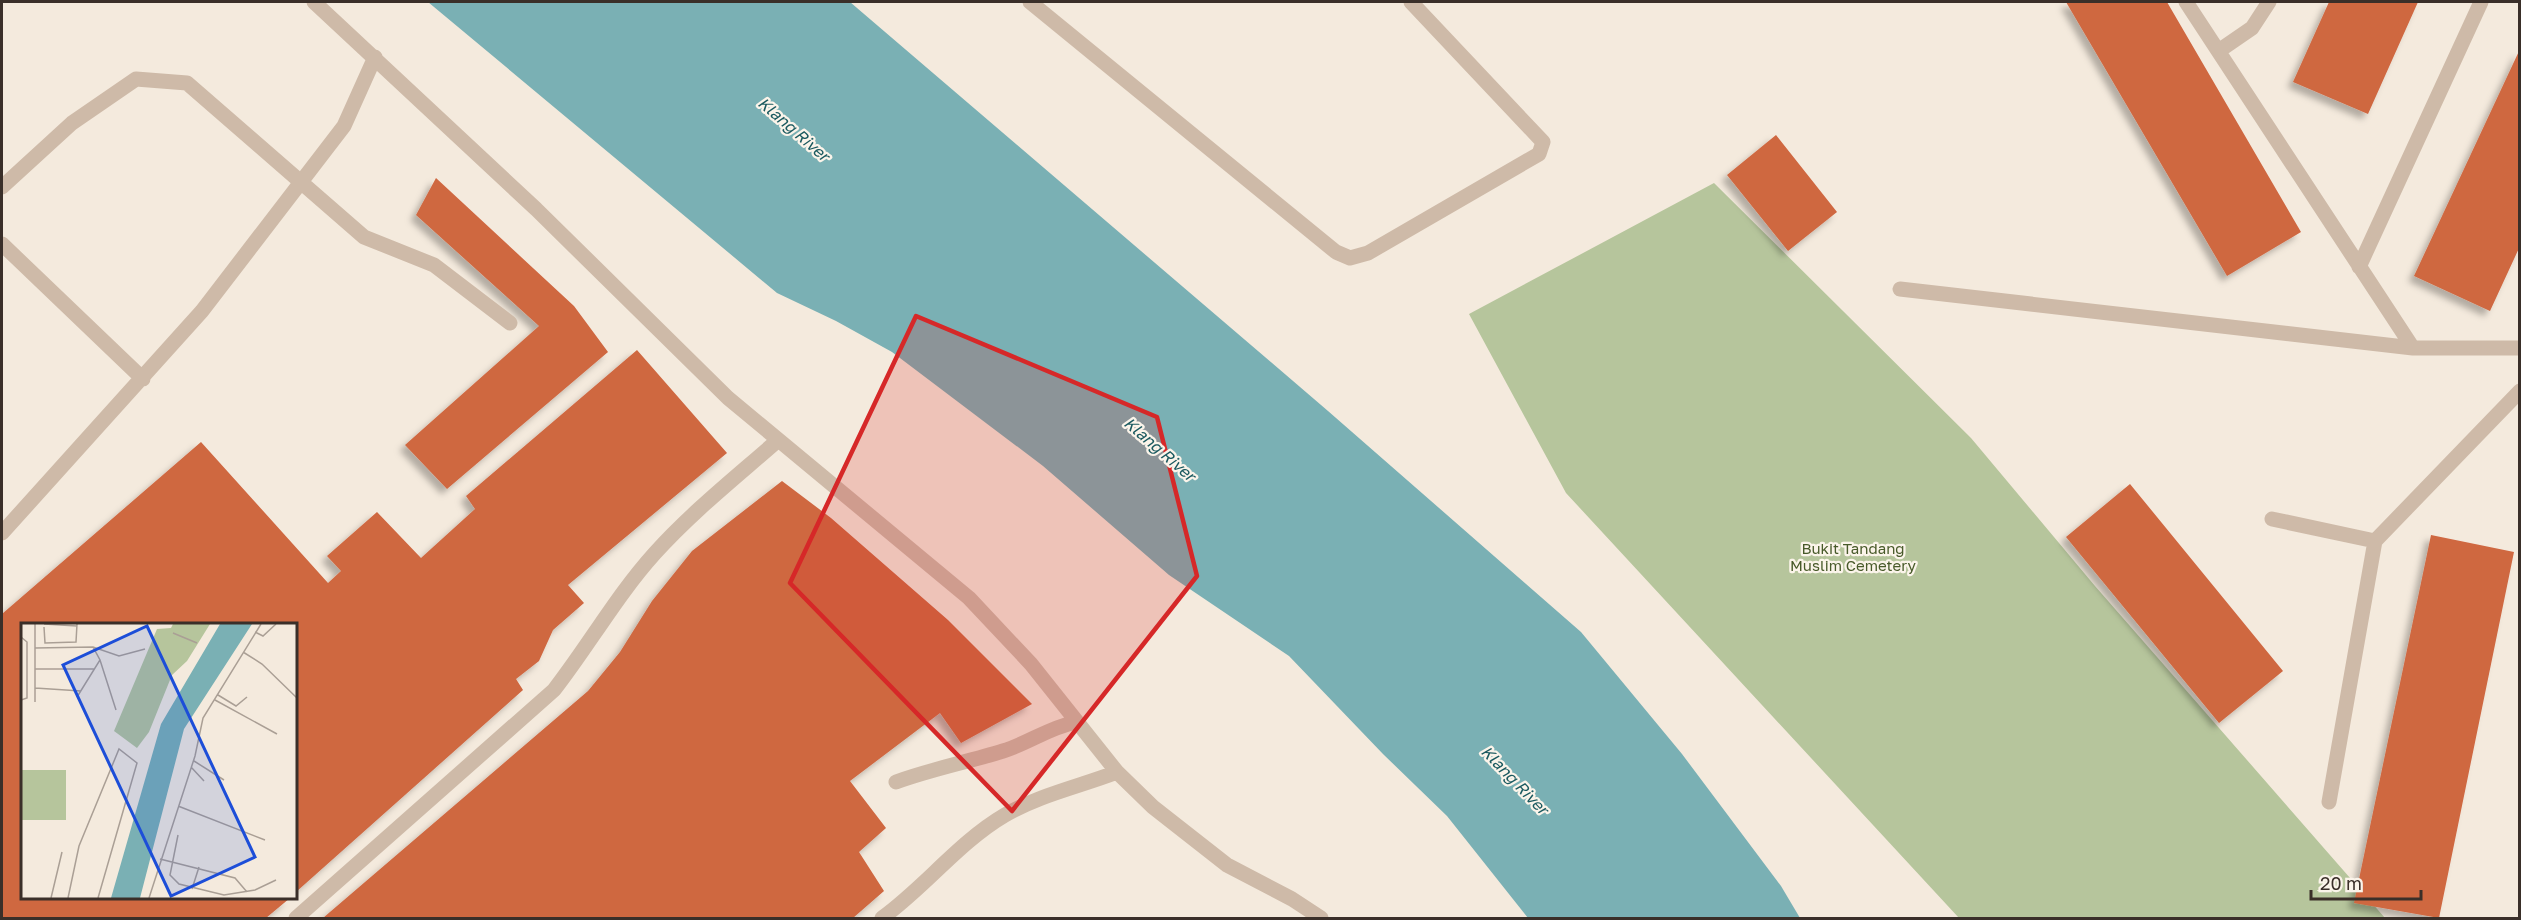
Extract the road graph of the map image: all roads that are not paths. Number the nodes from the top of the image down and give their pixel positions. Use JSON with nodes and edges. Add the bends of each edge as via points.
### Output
{"nodes":[{"id":1,"x":314,"y":2,"type":"edge"},
{"id":2,"x":1030,"y":2,"type":"edge"},
{"id":3,"x":1411,"y":2,"type":"edge"},
{"id":4,"x":2186,"y":2,"type":"edge"},
{"id":5,"x":2269,"y":2,"type":"edge"},
{"id":6,"x":2481,"y":2,"type":"edge"},
{"id":7,"x":2220,"y":51,"type":"junction"},
{"id":8,"x":375,"y":57,"type":"junction"},
{"id":9,"x":302,"y":182,"type":"junction"},
{"id":10,"x":2,"y":187,"type":"edge"},
{"id":11,"x":2,"y":244,"type":"edge"},
{"id":12,"x":2359,"y":267,"type":"junction"},
{"id":13,"x":1900,"y":289,"type":"dead end"},
{"id":14,"x":510,"y":323,"type":"dead end"},
{"id":15,"x":2413,"y":348,"type":"junction"},
{"id":16,"x":2520,"y":348,"type":"edge"},
{"id":17,"x":143,"y":379,"type":"junction"},
{"id":18,"x":2520,"y":391,"type":"edge"},
{"id":19,"x":777,"y":441,"type":"junction"},
{"id":20,"x":2272,"y":519,"type":"dead end"},
{"id":21,"x":2,"y":533,"type":"edge"},
{"id":22,"x":2375,"y":541,"type":"junction"},
{"id":23,"x":1076,"y":722,"type":"junction"},
{"id":24,"x":1117,"y":772,"type":"junction"},
{"id":25,"x":896,"y":782,"type":"dead end"},
{"id":26,"x":2329,"y":802,"type":"dead end"},
{"id":27,"x":296,"y":918,"type":"edge"},
{"id":28,"x":882,"y":918,"type":"edge"},
{"id":29,"x":1321,"y":918,"type":"edge"}],
"edges":[{"from":1,"to":8,"type":"street"},
{"from":2,"to":3,"type":"street","via":[[1336,252],[1350,258],[1368,253],[1539,154],[1543,142]]},
{"from":4,"to":7,"type":"street"},
{"from":5,"to":7,"type":"street","via":[[2252,28]]},
{"from":6,"to":12,"type":"street"},
{"from":7,"to":12,"type":"street"},
{"from":8,"to":9,"type":"street","via":[[344,126]]},
{"from":8,"to":19,"type":"street"},
{"from":9,"to":10,"type":"street","via":[[187,83],[136,79],[72,123]]},
{"from":9,"to":14,"type":"street","via":[[364,237],[434,265]]},
{"from":9,"to":17,"type":"street","via":[[202,312]]},
{"from":11,"to":17,"type":"street"},
{"from":12,"to":15,"type":"street"},
{"from":13,"to":15,"type":"street"},
{"from":15,"to":16,"type":"street"},
{"from":17,"to":21,"type":"street"},
{"from":18,"to":22,"type":"street"},
{"from":19,"to":23,"type":"street","via":[[969,598],[1031,664]]},
{"from":19,"to":27,"type":"street","via":[[656,552],[554,690]]},
{"from":20,"to":22,"type":"street"},
{"from":22,"to":26,"type":"street"},
{"from":23,"to":24,"type":"street"},
{"from":23,"to":25,"type":"street","via":[[1055,726],[1005,750]]},
{"from":24,"to":28,"type":"street","via":[[1006,814]]},
{"from":24,"to":29,"type":"street","via":[[1152,807],[1227,866]]}]}
